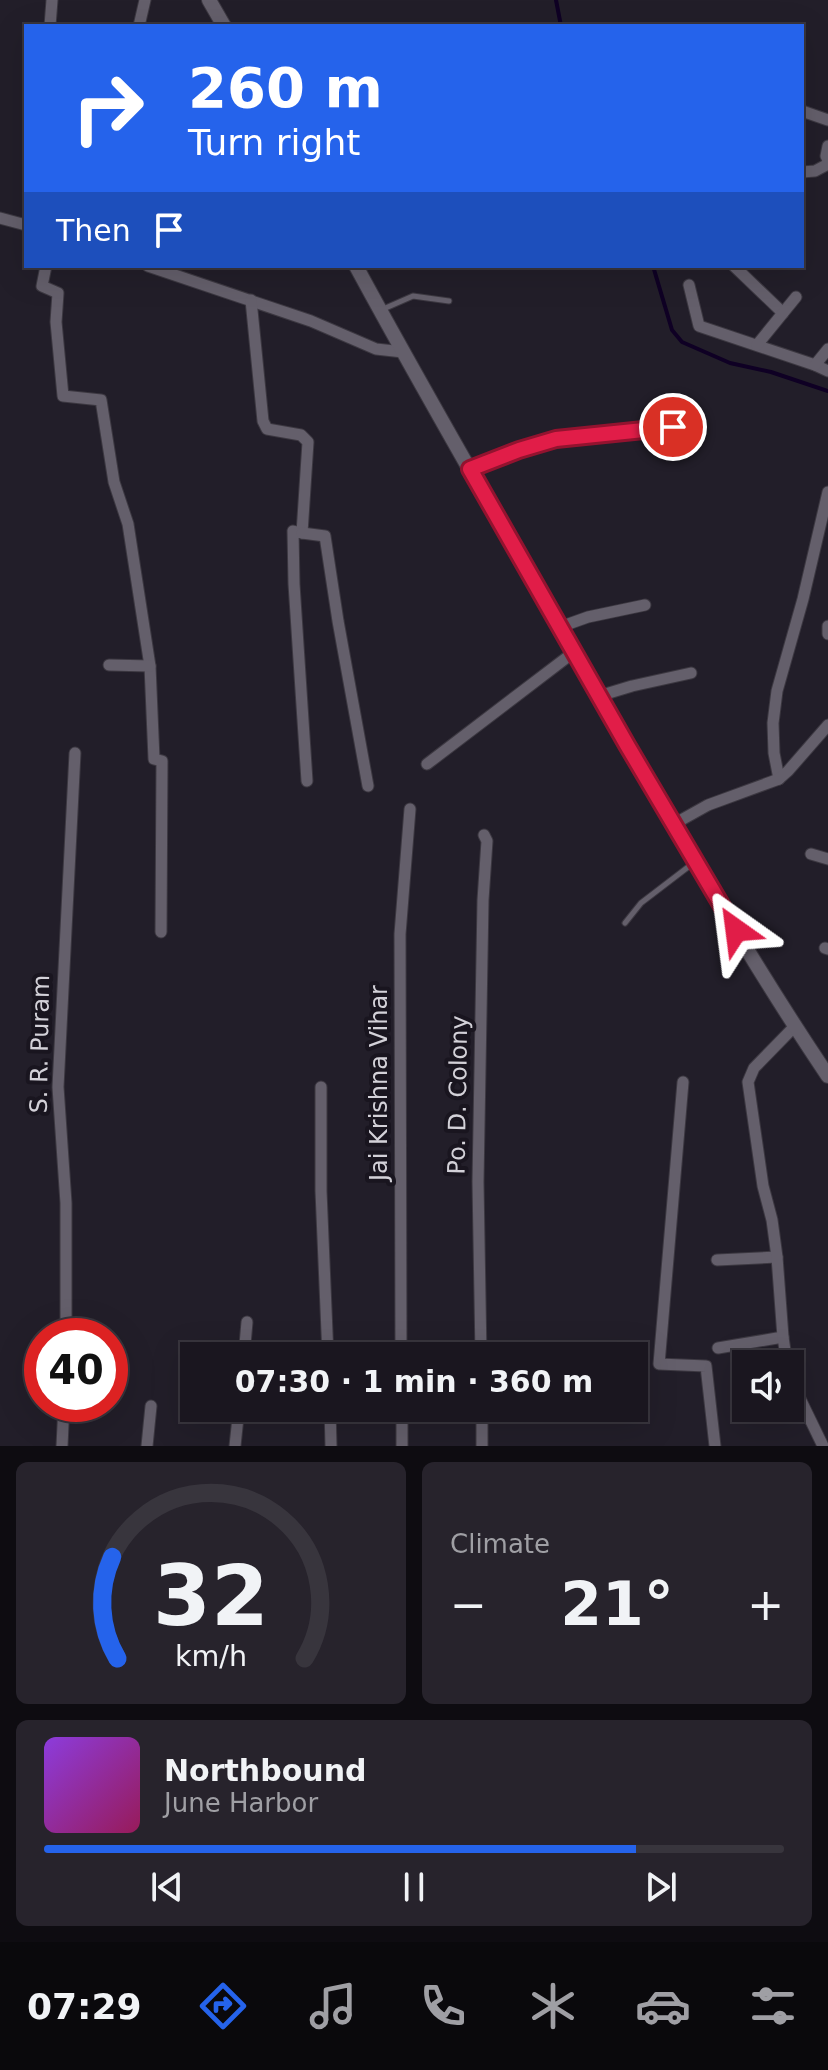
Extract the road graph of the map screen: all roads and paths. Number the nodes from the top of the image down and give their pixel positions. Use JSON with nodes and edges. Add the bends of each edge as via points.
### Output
{"nodes":[{"id":1,"x":52,"y":0,"type":"edge"},
{"id":2,"x":145,"y":0,"type":"edge"},
{"id":3,"x":209,"y":0,"type":"edge"},
{"id":4,"x":50,"y":24,"type":"edge"},
{"id":5,"x":139,"y":24,"type":"edge"},
{"id":6,"x":223,"y":24,"type":"edge"},
{"id":7,"x":804,"y":112,"type":"edge"},
{"id":8,"x":828,"y":120,"type":"edge"},
{"id":9,"x":828,"y":146,"type":"edge"},
{"id":10,"x":828,"y":162,"type":"edge"},
{"id":11,"x":804,"y":172,"type":"edge"},
{"id":12,"x":0,"y":218,"type":"edge"},
{"id":13,"x":24,"y":224,"type":"edge"},
{"id":14,"x":46,"y":268,"type":"edge"},
{"id":15,"x":154,"y":268,"type":"edge"},
{"id":16,"x":357,"y":268,"type":"edge"},
{"id":17,"x":736,"y":268,"type":"edge"},
{"id":18,"x":689,"y":285,"type":"dead end"},
{"id":19,"x":796,"y":297,"type":"dead end"},
{"id":20,"x":251,"y":300,"type":"junction"},
{"id":21,"x":449,"y":301,"type":"dead end"},
{"id":22,"x":380,"y":311,"type":"junction"},
{"id":23,"x":783,"y":313,"type":"junction"},
{"id":24,"x":757,"y":345,"type":"junction"},
{"id":25,"x":828,"y":349,"type":"edge"},
{"id":26,"x":403,"y":352,"type":"junction"},
{"id":27,"x":815,"y":365,"type":"junction"},
{"id":28,"x":828,"y":371,"type":"edge"},
{"id":29,"x":673,"y":427,"type":"dead end"},
{"id":30,"x":470,"y":469,"type":"junction"},
{"id":31,"x":828,"y":492,"type":"edge"},
{"id":32,"x":302,"y":533,"type":"junction"},
{"id":33,"x":645,"y":605,"type":"dead end"},
{"id":34,"x":828,"y":626,"type":"edge"},
{"id":35,"x":560,"y":627,"type":"junction"},
{"id":36,"x":828,"y":634,"type":"edge"},
{"id":37,"x":574,"y":652,"type":"junction"},
{"id":38,"x":109,"y":665,"type":"dead end"},
{"id":39,"x":150,"y":666,"type":"junction"},
{"id":40,"x":691,"y":673,"type":"dead end"},
{"id":41,"x":599,"y":696,"type":"junction"},
{"id":42,"x":828,"y":725,"type":"edge"},
{"id":43,"x":75,"y":753,"type":"dead end"},
{"id":44,"x":427,"y":764,"type":"dead end"},
{"id":45,"x":779,"y":779,"type":"junction"},
{"id":46,"x":307,"y":781,"type":"dead end"},
{"id":47,"x":368,"y":786,"type":"dead end"},
{"id":48,"x":410,"y":809,"type":"dead end"},
{"id":49,"x":674,"y":824,"type":"junction"},
{"id":50,"x":484,"y":835,"type":"dead end"},
{"id":51,"x":811,"y":854,"type":"dead end"},
{"id":52,"x":828,"y":859,"type":"edge"},
{"id":53,"x":696,"y":861,"type":"junction"},
{"id":54,"x":625,"y":923,"type":"dead end"},
{"id":55,"x":161,"y":932,"type":"dead end"},
{"id":56,"x":795,"y":1026,"type":"junction"},
{"id":57,"x":827,"y":1073,"type":"edge"},
{"id":58,"x":683,"y":1082,"type":"dead end"},
{"id":59,"x":321,"y":1087,"type":"dead end"},
{"id":60,"x":777,"y":1257,"type":"junction"},
{"id":61,"x":717,"y":1260,"type":"dead end"},
{"id":62,"x":66,"y":1318,"type":"edge"},
{"id":63,"x":247,"y":1322,"type":"dead end"},
{"id":64,"x":783,"y":1337,"type":"junction"},
{"id":65,"x":245,"y":1342,"type":"edge"},
{"id":66,"x":327,"y":1342,"type":"edge"},
{"id":67,"x":401,"y":1342,"type":"edge"},
{"id":68,"x":481,"y":1342,"type":"edge"},
{"id":69,"x":718,"y":1348,"type":"dead end"},
{"id":70,"x":785,"y":1350,"type":"edge"},
{"id":71,"x":151,"y":1406,"type":"dead end"},
{"id":72,"x":804,"y":1407,"type":"edge"},
{"id":73,"x":63,"y":1422,"type":"edge"},
{"id":74,"x":238,"y":1422,"type":"edge"},
{"id":75,"x":330,"y":1422,"type":"edge"},
{"id":76,"x":402,"y":1422,"type":"edge"},
{"id":77,"x":482,"y":1422,"type":"edge"},
{"id":78,"x":62,"y":1446,"type":"edge"},
{"id":79,"x":147,"y":1446,"type":"edge"},
{"id":80,"x":235,"y":1446,"type":"edge"},
{"id":81,"x":331,"y":1446,"type":"edge"},
{"id":82,"x":402,"y":1446,"type":"edge"},
{"id":83,"x":482,"y":1446,"type":"edge"},
{"id":84,"x":715,"y":1446,"type":"edge"},
{"id":85,"x":823,"y":1446,"type":"edge"}],
"edges":[{"from":1,"to":4,"type":"street"},
{"from":2,"to":5,"type":"street"},
{"from":3,"to":6,"type":"street"},
{"from":7,"to":8,"type":"street"},
{"from":9,"to":10,"type":"street"},
{"from":10,"to":11,"type":"street"},
{"from":12,"to":13,"type":"street"},
{"from":14,"to":39,"type":"street","via":[[42,286],[58,293],[63,396],[101,400],[114,482],[128,524]]},
{"from":15,"to":20,"type":"street"},
{"from":16,"to":22,"type":"street"},
{"from":17,"to":23,"type":"street"},
{"from":18,"to":24,"type":"street","via":[[699,326]]},
{"from":19,"to":23,"type":"street"},
{"from":20,"to":26,"type":"street","via":[[376,349]]},
{"from":20,"to":32,"type":"street","via":[[263,421],[267,429],[301,435],[308,442]]},
{"from":21,"to":22,"type":"lane","via":[[413,296]]},
{"from":22,"to":26,"type":"street"},
{"from":23,"to":24,"type":"street"},
{"from":24,"to":27,"type":"street"},
{"from":25,"to":27,"type":"street"},
{"from":26,"to":30,"type":"street"},
{"from":27,"to":28,"type":"street"},
{"from":29,"to":30,"type":"lane","via":[[556,439]]},
{"from":30,"to":35,"type":"street"},
{"from":31,"to":45,"type":"street","via":[[777,691],[773,723]]},
{"from":32,"to":46,"type":"street","via":[[293,531]]},
{"from":32,"to":47,"type":"street","via":[[325,536]]},
{"from":33,"to":35,"type":"street"},
{"from":34,"to":36,"type":"street"},
{"from":35,"to":37,"type":"street"},
{"from":37,"to":41,"type":"street"},
{"from":37,"to":44,"type":"street"},
{"from":38,"to":39,"type":"street"},
{"from":39,"to":55,"type":"street","via":[[154,759],[162,761]]},
{"from":40,"to":41,"type":"street"},
{"from":41,"to":49,"type":"street"},
{"from":42,"to":45,"type":"street"},
{"from":43,"to":62,"type":"street","name":"S. R. Puram","via":[[58,1087]]},
{"from":45,"to":49,"type":"street","via":[[708,805]]},
{"from":48,"to":67,"type":"street","name":"Jai Krishna Vihar","via":[[400,934]]},
{"from":49,"to":53,"type":"street"},
{"from":50,"to":68,"type":"street","name":"Po. D. Colony"},
{"from":51,"to":52,"type":"street"},
{"from":53,"to":54,"type":"lane","via":[[641,903]]},
{"from":53,"to":56,"type":"street"},
{"from":56,"to":57,"type":"street"},
{"from":56,"to":60,"type":"street","via":[[754,1068],[748,1082]]},
{"from":58,"to":84,"type":"street","via":[[659,1364],[706,1366]]},
{"from":59,"to":66,"type":"street"},
{"from":60,"to":61,"type":"street"},
{"from":60,"to":64,"type":"street"},
{"from":63,"to":65,"type":"street"},
{"from":64,"to":69,"type":"street"},
{"from":64,"to":70,"type":"street"},
{"from":71,"to":79,"type":"street"},
{"from":72,"to":85,"type":"street"},
{"from":73,"to":78,"type":"street"},
{"from":74,"to":80,"type":"street"},
{"from":75,"to":81,"type":"street"},
{"from":76,"to":82,"type":"street"},
{"from":77,"to":83,"type":"street"}]}
